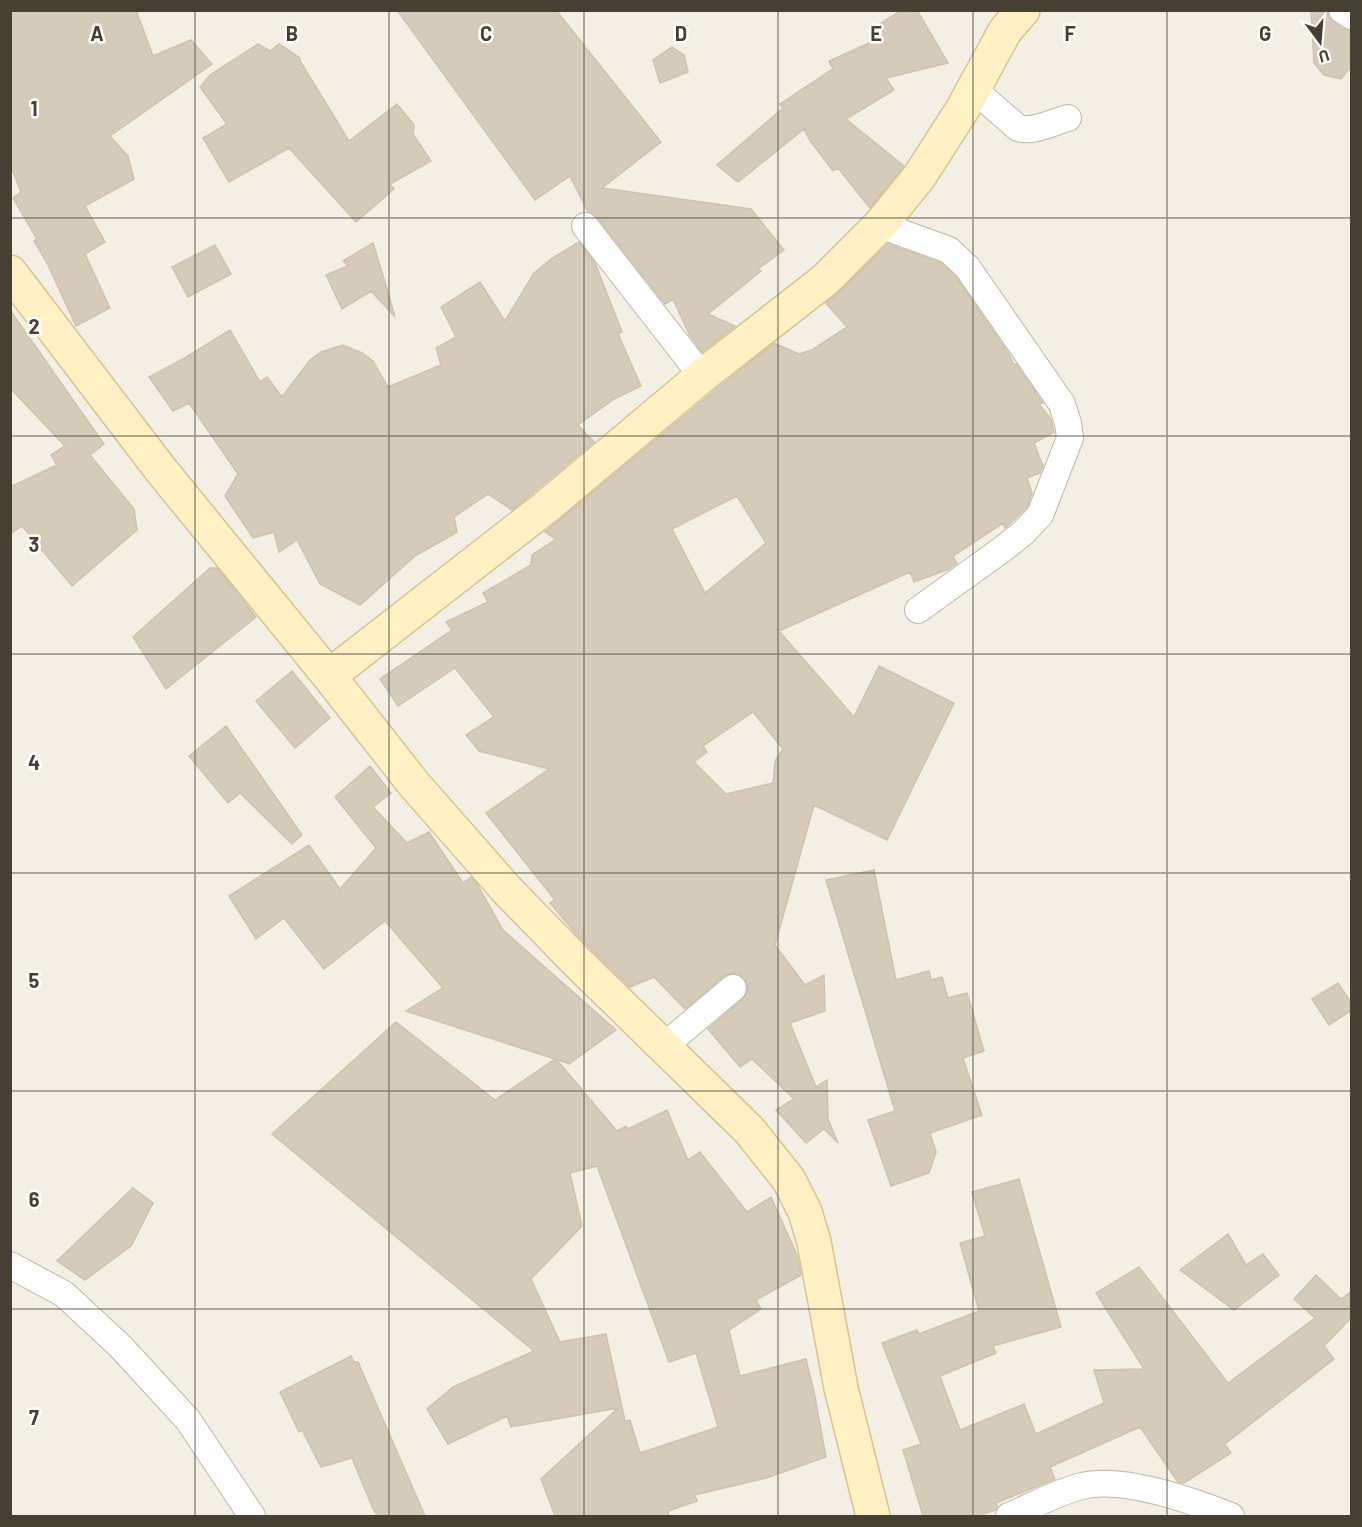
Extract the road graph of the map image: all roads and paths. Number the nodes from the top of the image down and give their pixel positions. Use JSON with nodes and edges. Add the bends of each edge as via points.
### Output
{"nodes":[{"id":1,"x":1023,"y":10,"type":"edge"},
{"id":2,"x":1342,"y":10,"type":"edge"},
{"id":3,"x":1352,"y":16,"type":"edge"},
{"id":4,"x":973,"y":89,"type":"junction"},
{"id":5,"x":1068,"y":118,"type":"dead end"},
{"id":6,"x":880,"y":225,"type":"junction"},
{"id":7,"x":585,"y":226,"type":"dead end"},
{"id":8,"x":10,"y":272,"type":"edge"},
{"id":9,"x":702,"y":376,"type":"junction"},
{"id":10,"x":918,"y":610,"type":"dead end"},
{"id":11,"x":329,"y":676,"type":"junction"},
{"id":12,"x":733,"y":988,"type":"dead end"},
{"id":13,"x":663,"y":1047,"type":"junction"},
{"id":14,"x":10,"y":1265,"type":"edge"},
{"id":15,"x":252,"y":1516,"type":"edge"},
{"id":16,"x":873,"y":1516,"type":"edge"},
{"id":17,"x":1009,"y":1516,"type":"edge"},
{"id":18,"x":1231,"y":1516,"type":"edge"}],
"edges":[{"from":1,"to":4,"type":"street","via":[[1005,31]]},
{"from":2,"to":3,"type":"street"},
{"from":4,"to":5,"type":"street","via":[[1023,130]]},
{"from":4,"to":6,"type":"street","via":[[919,177]]},
{"from":6,"to":9,"type":"street","via":[[825,279]]},
{"from":6,"to":10,"type":"street","via":[[949,250],[967,267],[1062,404],[1070,438],[1040,515],[1000,551]]},
{"from":7,"to":9,"type":"street"},
{"from":8,"to":11,"type":"street","via":[[161,470]]},
{"from":9,"to":11,"type":"street","via":[[546,507]]},
{"from":11,"to":13,"type":"street","via":[[413,783],[506,889]]},
{"from":12,"to":13,"type":"street"},
{"from":13,"to":16,"type":"street","via":[[750,1130],[789,1180],[805,1212],[841,1388]]},
{"from":14,"to":15,"type":"street","via":[[64,1294],[121,1347],[188,1419]]},
{"from":17,"to":18,"type":"street","via":[[1092,1484],[1120,1484],[1164,1494]]}]}
